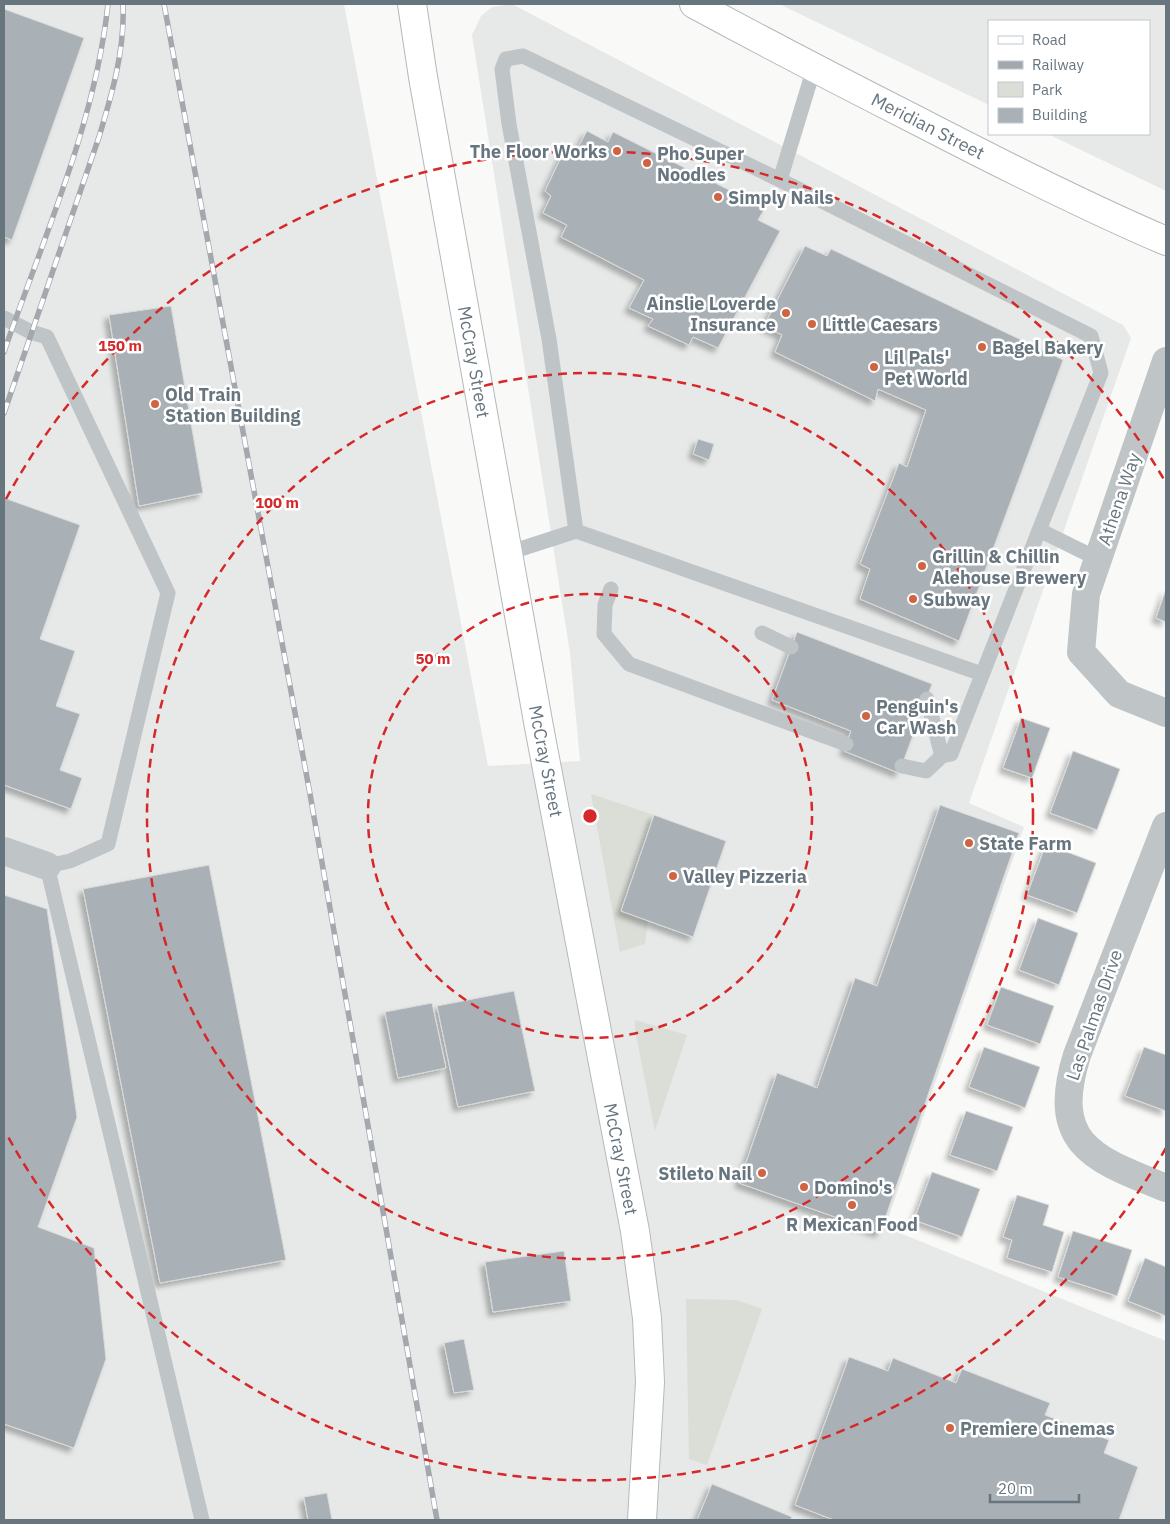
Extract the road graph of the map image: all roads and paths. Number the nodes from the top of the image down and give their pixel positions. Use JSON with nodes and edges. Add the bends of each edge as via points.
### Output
{"nodes":[{"id":1,"x":412,"y":4,"type":"edge"},
{"id":2,"x":694,"y":4,"type":"edge"},
{"id":3,"x":814,"y":68,"type":"junction"},
{"id":4,"x":780,"y":180,"type":"junction"},
{"id":5,"x":1166,"y":241,"type":"edge"},
{"id":6,"x":4,"y":318,"type":"edge"},
{"id":7,"x":1166,"y":361,"type":"edge"},
{"id":8,"x":1039,"y":530,"type":"junction"},
{"id":9,"x":576,"y":532,"type":"junction"},
{"id":10,"x":508,"y":553,"type":"junction"},
{"id":11,"x":1098,"y":559,"type":"junction"},
{"id":12,"x":611,"y":589,"type":"dead end"},
{"id":13,"x":762,"y":633,"type":"dead end"},
{"id":14,"x":791,"y":647,"type":"dead end"},
{"id":15,"x":982,"y":674,"type":"junction"},
{"id":16,"x":927,"y":698,"type":"dead end"},
{"id":17,"x":1166,"y":713,"type":"edge"},
{"id":18,"x":846,"y":744,"type":"dead end"},
{"id":19,"x":942,"y":756,"type":"junction"},
{"id":20,"x":902,"y":766,"type":"dead end"},
{"id":21,"x":1166,"y":826,"type":"edge"},
{"id":22,"x":4,"y":850,"type":"edge"},
{"id":23,"x":47,"y":866,"type":"junction"},
{"id":24,"x":1166,"y":1188,"type":"edge"},
{"id":25,"x":202,"y":1520,"type":"edge"},
{"id":26,"x":642,"y":1520,"type":"edge"}],
"edges":[{"from":1,"to":10,"type":"street","name":"McCray Street"},
{"from":2,"to":3,"type":"street","name":"Meridian Street"},
{"from":3,"to":4,"type":"lane"},
{"from":3,"to":5,"type":"street","name":"Meridian Street","via":[[981,154]]},
{"from":4,"to":8,"type":"lane","via":[[1092,336],[1101,373]]},
{"from":4,"to":9,"type":"lane","via":[[523,56],[506,59],[502,69],[509,124],[549,339]]},
{"from":6,"to":23,"type":"lane","via":[[47,337],[168,593],[108,844]]},
{"from":7,"to":11,"type":"street","name":"Athena Way"},
{"from":8,"to":11,"type":"lane"},
{"from":8,"to":15,"type":"lane"},
{"from":9,"to":10,"type":"lane"},
{"from":9,"to":15,"type":"lane"},
{"from":10,"to":26,"type":"street","name":"McCray Street","via":[[635,1231],[647,1318],[650,1382]]},
{"from":11,"to":17,"type":"street","name":"Athena Way","via":[[1086,594],[1081,652],[1119,694]]},
{"from":12,"to":18,"type":"lane","via":[[605,604],[604,634],[629,664]]},
{"from":13,"to":14,"type":"lane"},
{"from":15,"to":19,"type":"lane","via":[[951,754]]},
{"from":16,"to":19,"type":"lane"},
{"from":19,"to":20,"type":"lane","via":[[926,771]]},
{"from":21,"to":24,"type":"street","name":"Las Palmas Drive","via":[[1077,1055],[1068,1094],[1069,1118],[1080,1142],[1116,1168]]},
{"from":22,"to":23,"type":"street"},
{"from":23,"to":25,"type":"lane"}]}
